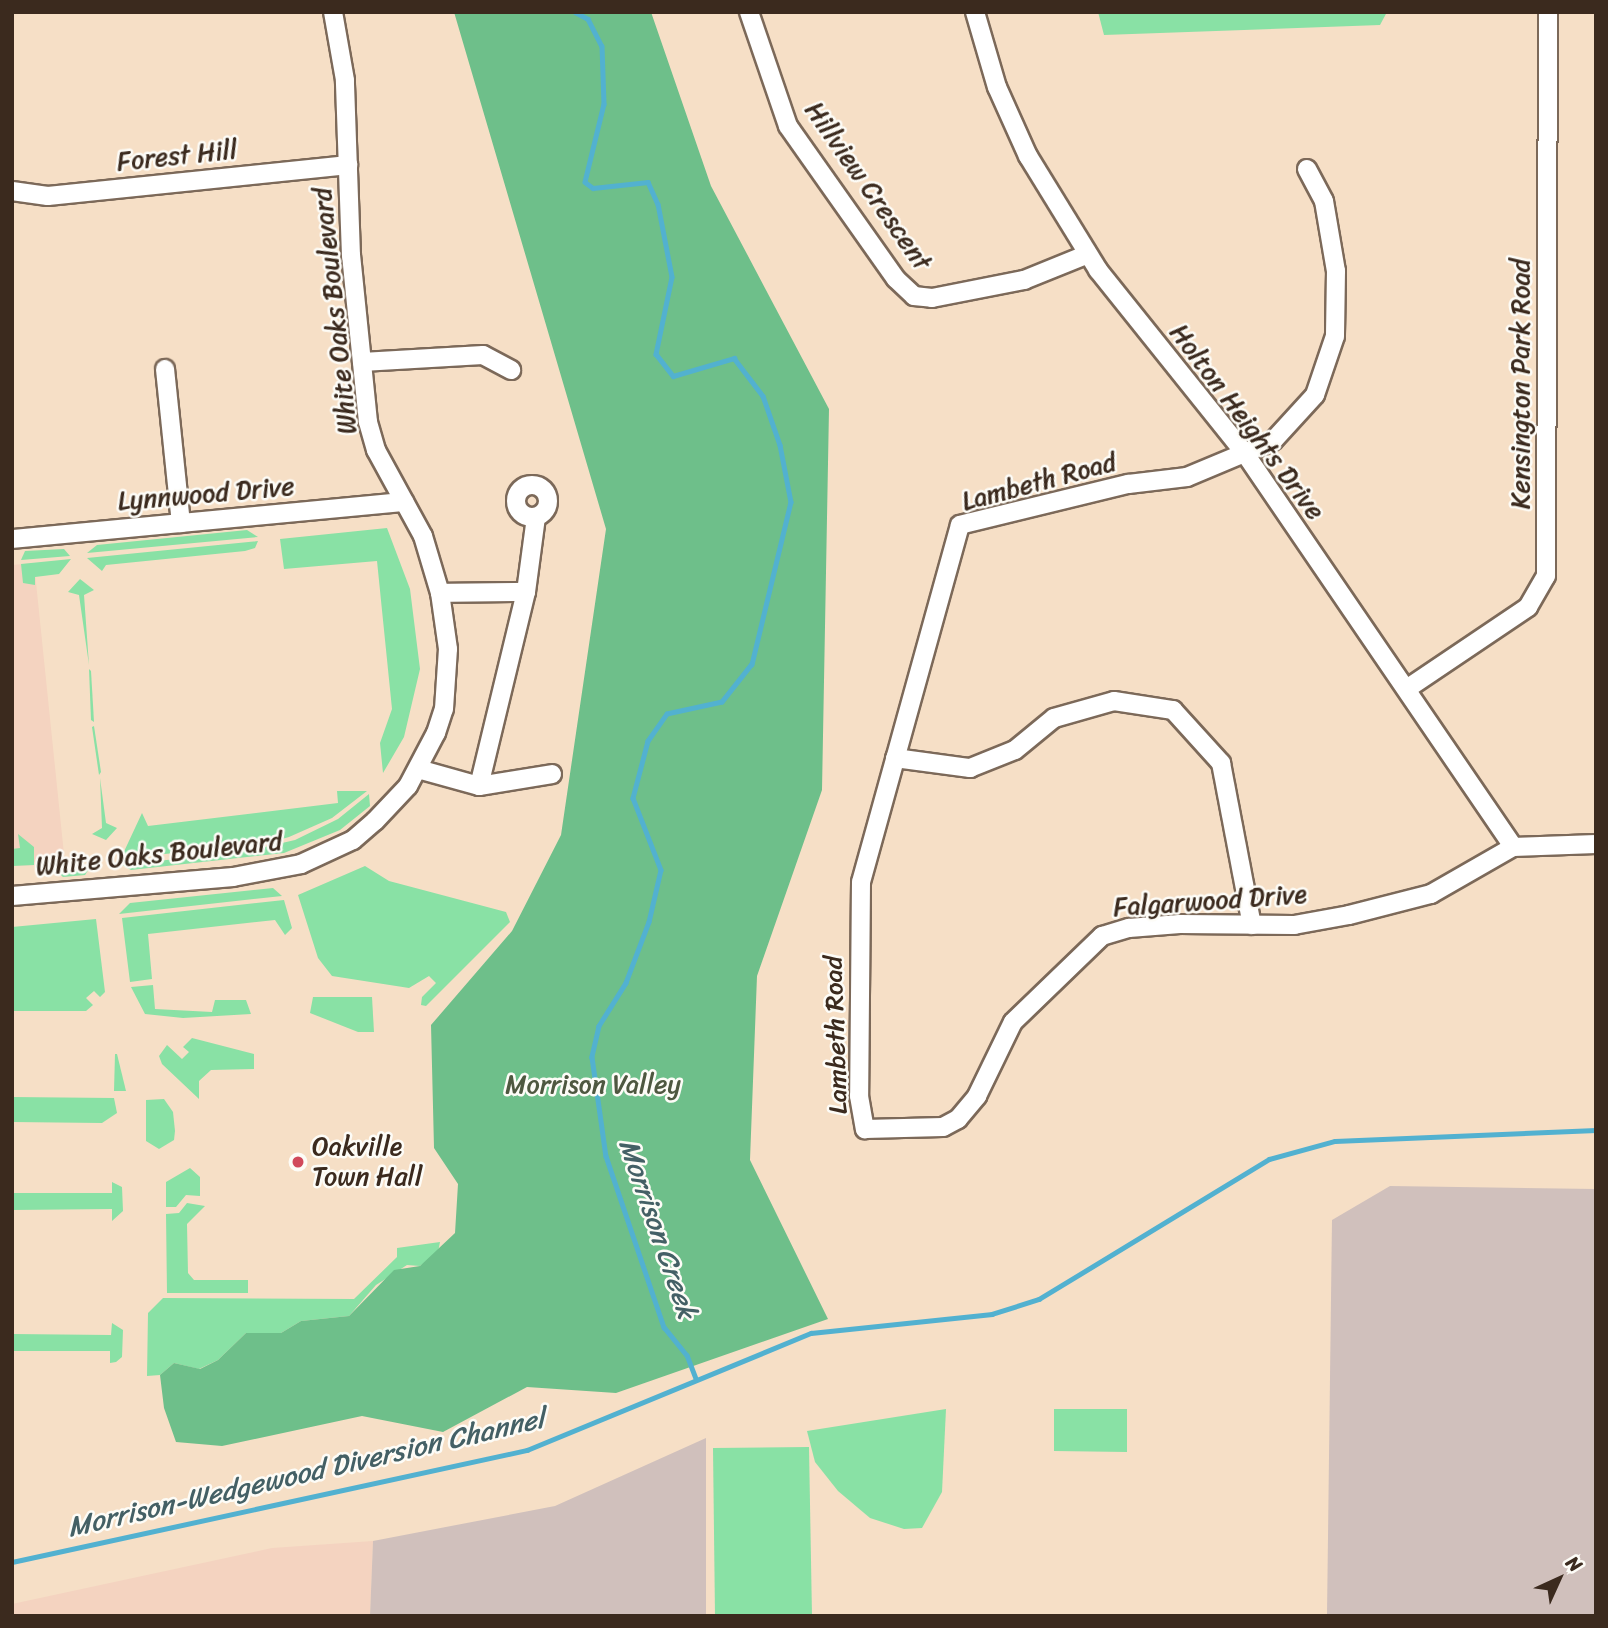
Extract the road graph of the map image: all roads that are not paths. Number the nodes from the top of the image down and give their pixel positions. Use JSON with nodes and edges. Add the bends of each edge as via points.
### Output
{"nodes":[{"id":1,"x":333,"y":12,"type":"edge"},
{"id":2,"x":750,"y":12,"type":"edge"},
{"id":3,"x":975,"y":12,"type":"edge"},
{"id":4,"x":1548,"y":12,"type":"edge"},
{"id":5,"x":348,"y":165,"type":"junction"},
{"id":6,"x":1307,"y":169,"type":"dead end"},
{"id":7,"x":12,"y":191,"type":"edge"},
{"id":8,"x":1088,"y":254,"type":"junction"},
{"id":9,"x":362,"y":362,"type":"junction"},
{"id":10,"x":165,"y":369,"type":"dead end"},
{"id":11,"x":510,"y":370,"type":"dead end"},
{"id":12,"x":1244,"y":452,"type":"junction"},
{"id":13,"x":404,"y":502,"type":"junction"},
{"id":14,"x":536,"y":517,"type":"dead end"},
{"id":15,"x":181,"y":523,"type":"junction"},
{"id":16,"x":12,"y":538,"type":"edge"},
{"id":17,"x":526,"y":592,"type":"junction"},
{"id":18,"x":440,"y":593,"type":"junction"},
{"id":19,"x":1408,"y":688,"type":"junction"},
{"id":20,"x":895,"y":758,"type":"junction"},
{"id":21,"x":418,"y":769,"type":"junction"},
{"id":22,"x":552,"y":774,"type":"dead end"},
{"id":23,"x":480,"y":786,"type":"junction"},
{"id":24,"x":1596,"y":844,"type":"edge"},
{"id":25,"x":1513,"y":847,"type":"junction"},
{"id":26,"x":12,"y":896,"type":"edge"},
{"id":27,"x":1252,"y":925,"type":"junction"},
{"id":28,"x":865,"y":1129,"type":"joint"}],
"edges":[{"from":1,"to":5,"type":"street","name":"White Oaks Boulevard","via":[[345,80]]},
{"from":2,"to":8,"type":"street","name":"Hillview Crescent","via":[[788,126],[895,279],[914,296],[932,298],[1024,279]]},
{"from":3,"to":8,"type":"street","name":"Holton Heights Drive","via":[[997,88],[1028,156]]},
{"from":4,"to":19,"type":"street","name":"Kensington Park Road","via":[[1546,576],[1528,607]]},
{"from":5,"to":7,"type":"street","name":"Forest Hill","via":[[48,196]]},
{"from":5,"to":9,"type":"street","name":"White Oaks Boulevard"},
{"from":6,"to":12,"type":"street","name":"Lambeth Road","via":[[1324,201],[1336,271],[1335,336],[1315,395],[1273,441]]},
{"from":8,"to":12,"type":"street","name":"Holton Heights Drive"},
{"from":9,"to":11,"type":"street","via":[[483,355]]},
{"from":9,"to":13,"type":"street","name":"White Oaks Boulevard","via":[[373,441]]},
{"from":10,"to":15,"type":"street"},
{"from":12,"to":19,"type":"street","name":"Holton Heights Drive"},
{"from":12,"to":20,"type":"street","name":"Lambeth Road","via":[[1187,477],[1128,484],[960,525]]},
{"from":13,"to":15,"type":"street","name":"Lynnwood Drive"},
{"from":13,"to":18,"type":"street","name":"White Oaks Boulevard","via":[[423,536]]},
{"from":14,"to":17,"type":"street"},
{"from":15,"to":16,"type":"street","name":"Lynnwood Drive"},
{"from":17,"to":18,"type":"street"},
{"from":17,"to":23,"type":"street"},
{"from":18,"to":21,"type":"street","name":"White Oaks Boulevard","via":[[448,679],[436,733]]},
{"from":19,"to":25,"type":"street","name":"Holton Heights Drive"},
{"from":20,"to":27,"type":"street","via":[[970,768],[1015,750],[1054,718],[1114,701],[1173,710],[1221,763]]},
{"from":20,"to":28,"type":"street","name":"Lambeth Road","via":[[861,882],[859,1096]]},
{"from":21,"to":23,"type":"street"},
{"from":21,"to":26,"type":"street","name":"White Oaks Boulevard","via":[[395,801],[353,839],[301,864],[233,877]]},
{"from":22,"to":23,"type":"street"},
{"from":24,"to":25,"type":"street","name":"Falgarwood Drive"},
{"from":25,"to":27,"type":"street","name":"Falgarwood Drive","via":[[1430,894],[1294,925]]},
{"from":27,"to":28,"type":"street","name":"Falgarwood Drive","via":[[1129,928],[1102,936],[1013,1022],[977,1096],[958,1119],[943,1127]]}]}
